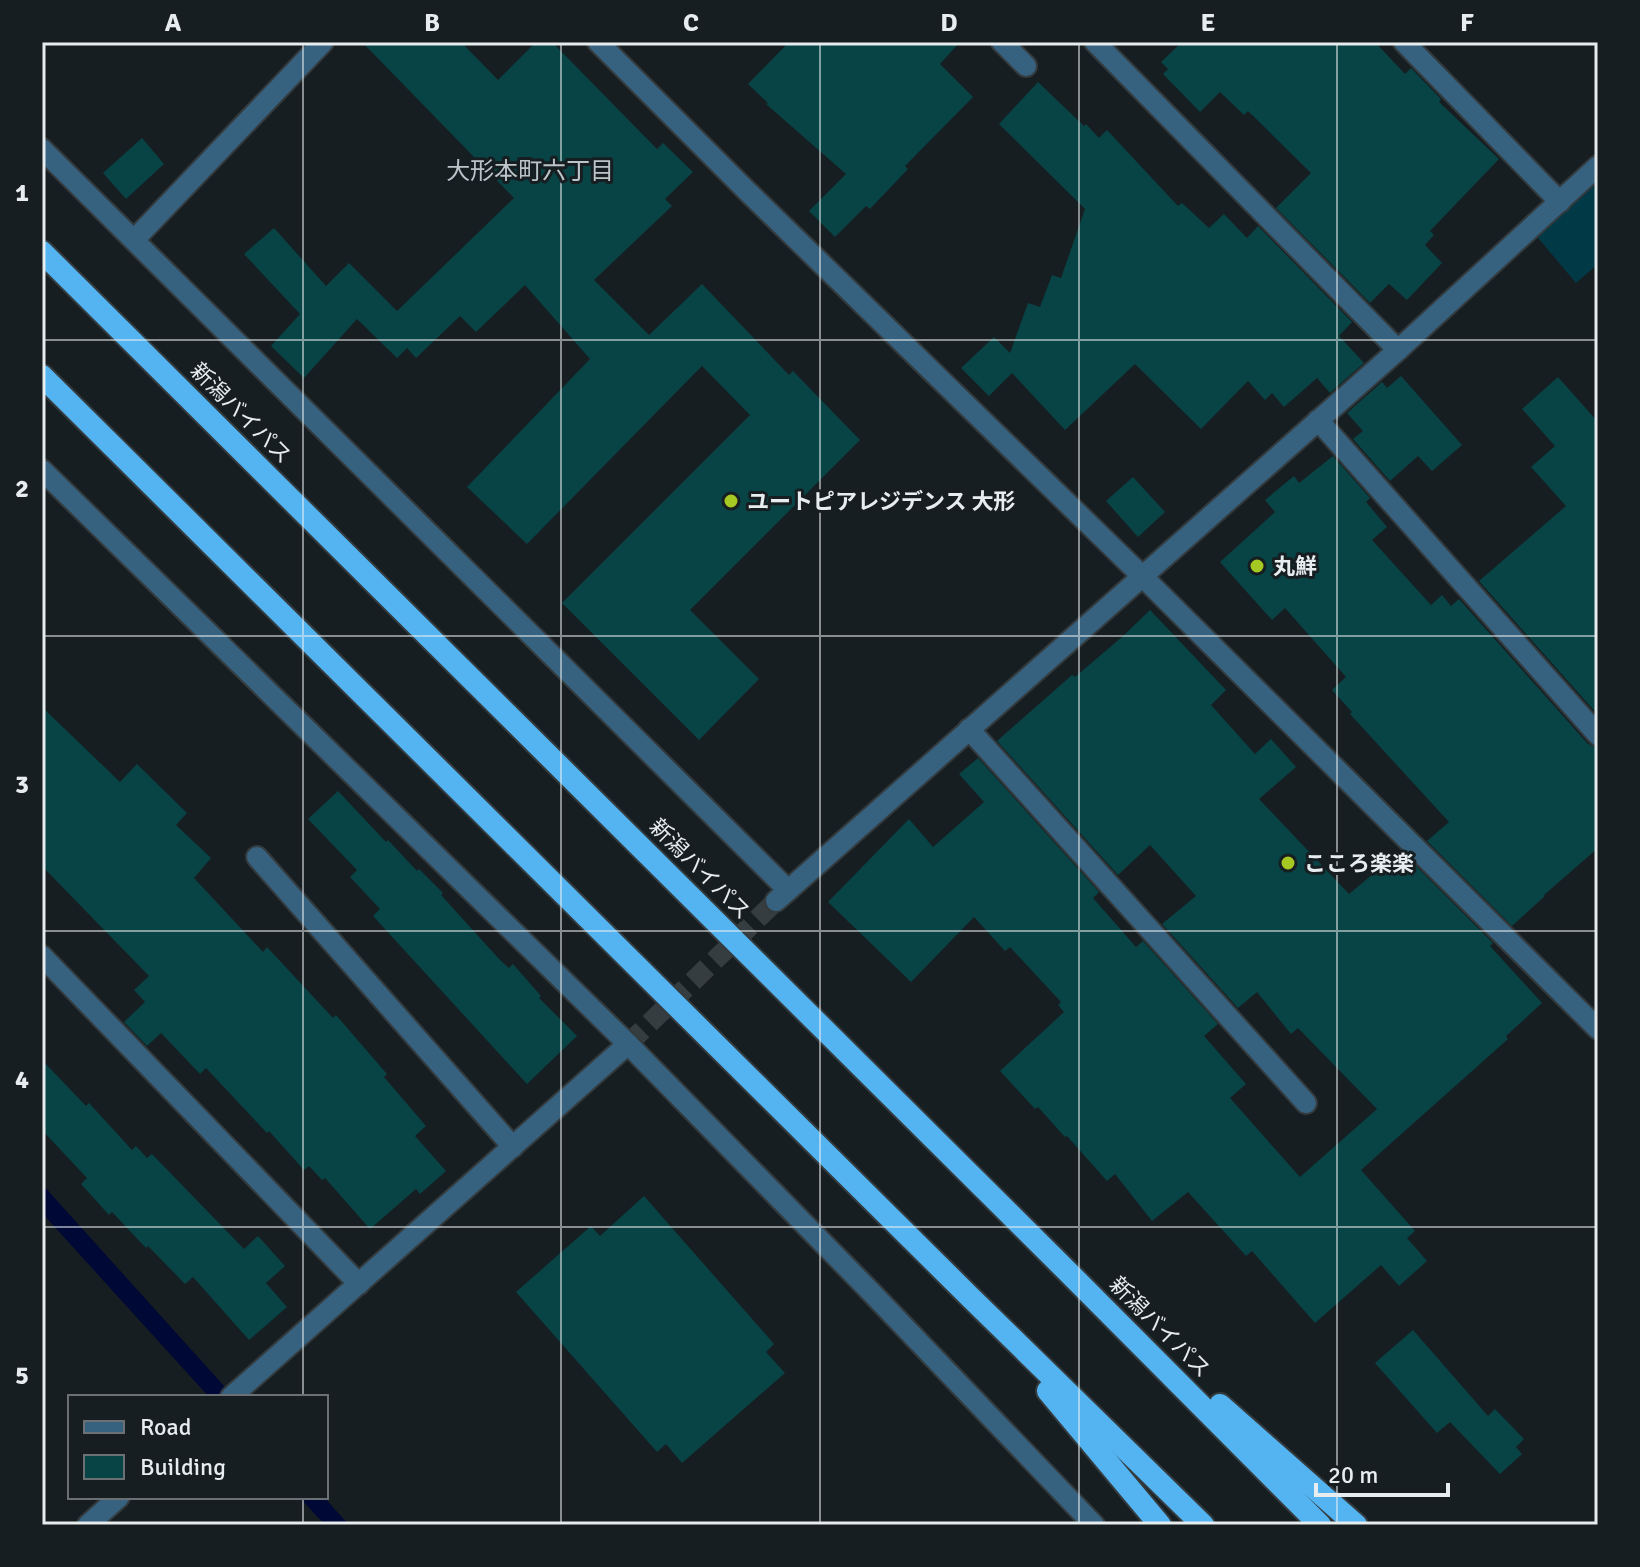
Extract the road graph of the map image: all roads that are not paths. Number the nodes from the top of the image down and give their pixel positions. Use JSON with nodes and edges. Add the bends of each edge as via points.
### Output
{"nodes":[{"id":1,"x":323,"y":42,"type":"edge"},
{"id":2,"x":598,"y":42,"type":"edge"},
{"id":3,"x":1002,"y":42,"type":"edge"},
{"id":4,"x":1095,"y":42,"type":"edge"},
{"id":5,"x":1404,"y":42,"type":"edge"},
{"id":6,"x":1026,"y":66,"type":"dead end"},
{"id":7,"x":42,"y":149,"type":"edge"},
{"id":8,"x":1598,"y":166,"type":"edge"},
{"id":9,"x":1560,"y":202,"type":"junction"},
{"id":10,"x":134,"y":240,"type":"junction"},
{"id":11,"x":42,"y":252,"type":"edge"},
{"id":12,"x":1398,"y":350,"type":"junction"},
{"id":13,"x":42,"y":376,"type":"edge"},
{"id":14,"x":1318,"y":420,"type":"junction"},
{"id":15,"x":42,"y":470,"type":"edge"},
{"id":16,"x":1142,"y":576,"type":"junction"},
{"id":17,"x":969,"y":729,"type":"junction"},
{"id":18,"x":1598,"y":735,"type":"edge"},
{"id":19,"x":257,"y":857,"type":"dead end"},
{"id":20,"x":42,"y":956,"type":"edge"},
{"id":21,"x":1598,"y":1029,"type":"edge"},
{"id":22,"x":628,"y":1044,"type":"junction"},
{"id":23,"x":1306,"y":1103,"type":"dead end"},
{"id":24,"x":513,"y":1147,"type":"junction"},
{"id":25,"x":1066,"y":1270,"type":"junction"},
{"id":26,"x":359,"y":1284,"type":"junction"},
{"id":27,"x":970,"y":1297,"type":"junction"},
{"id":28,"x":233,"y":1395,"type":"edge"},
{"id":29,"x":117,"y":1499,"type":"edge"},
{"id":30,"x":88,"y":1525,"type":"edge"},
{"id":31,"x":1094,"y":1525,"type":"edge"},
{"id":32,"x":1160,"y":1525,"type":"edge"},
{"id":33,"x":1203,"y":1525,"type":"edge"},
{"id":34,"x":1320,"y":1525,"type":"edge"},
{"id":35,"x":1356,"y":1525,"type":"edge"}],
"edges":[{"from":1,"to":10,"type":"street"},
{"from":2,"to":16,"type":"street"},
{"from":3,"to":6,"type":"street"},
{"from":4,"to":12,"type":"street"},
{"from":5,"to":9,"type":"street"},
{"from":7,"to":10,"type":"street"},
{"from":8,"to":9,"type":"street"},
{"from":9,"to":12,"type":"street"},
{"from":10,"to":17,"type":"street","via":[[782,896]]},
{"from":11,"to":25,"type":"highway","name":"新潟バイパス"},
{"from":12,"to":14,"type":"street"},
{"from":13,"to":27,"type":"highway"},
{"from":14,"to":16,"type":"street"},
{"from":14,"to":18,"type":"street"},
{"from":15,"to":22,"type":"street"},
{"from":16,"to":17,"type":"street"},
{"from":16,"to":21,"type":"street"},
{"from":17,"to":23,"type":"street"},
{"from":19,"to":24,"type":"street"},
{"from":20,"to":26,"type":"street"},
{"from":22,"to":24,"type":"street"},
{"from":22,"to":31,"type":"street"},
{"from":24,"to":26,"type":"street"},
{"from":25,"to":34,"type":"highway","name":"新潟バイパス"},
{"from":25,"to":35,"type":"highway"},
{"from":26,"to":28,"type":"street"},
{"from":27,"to":32,"type":"highway"},
{"from":27,"to":33,"type":"highway"},
{"from":29,"to":30,"type":"street"}]}
